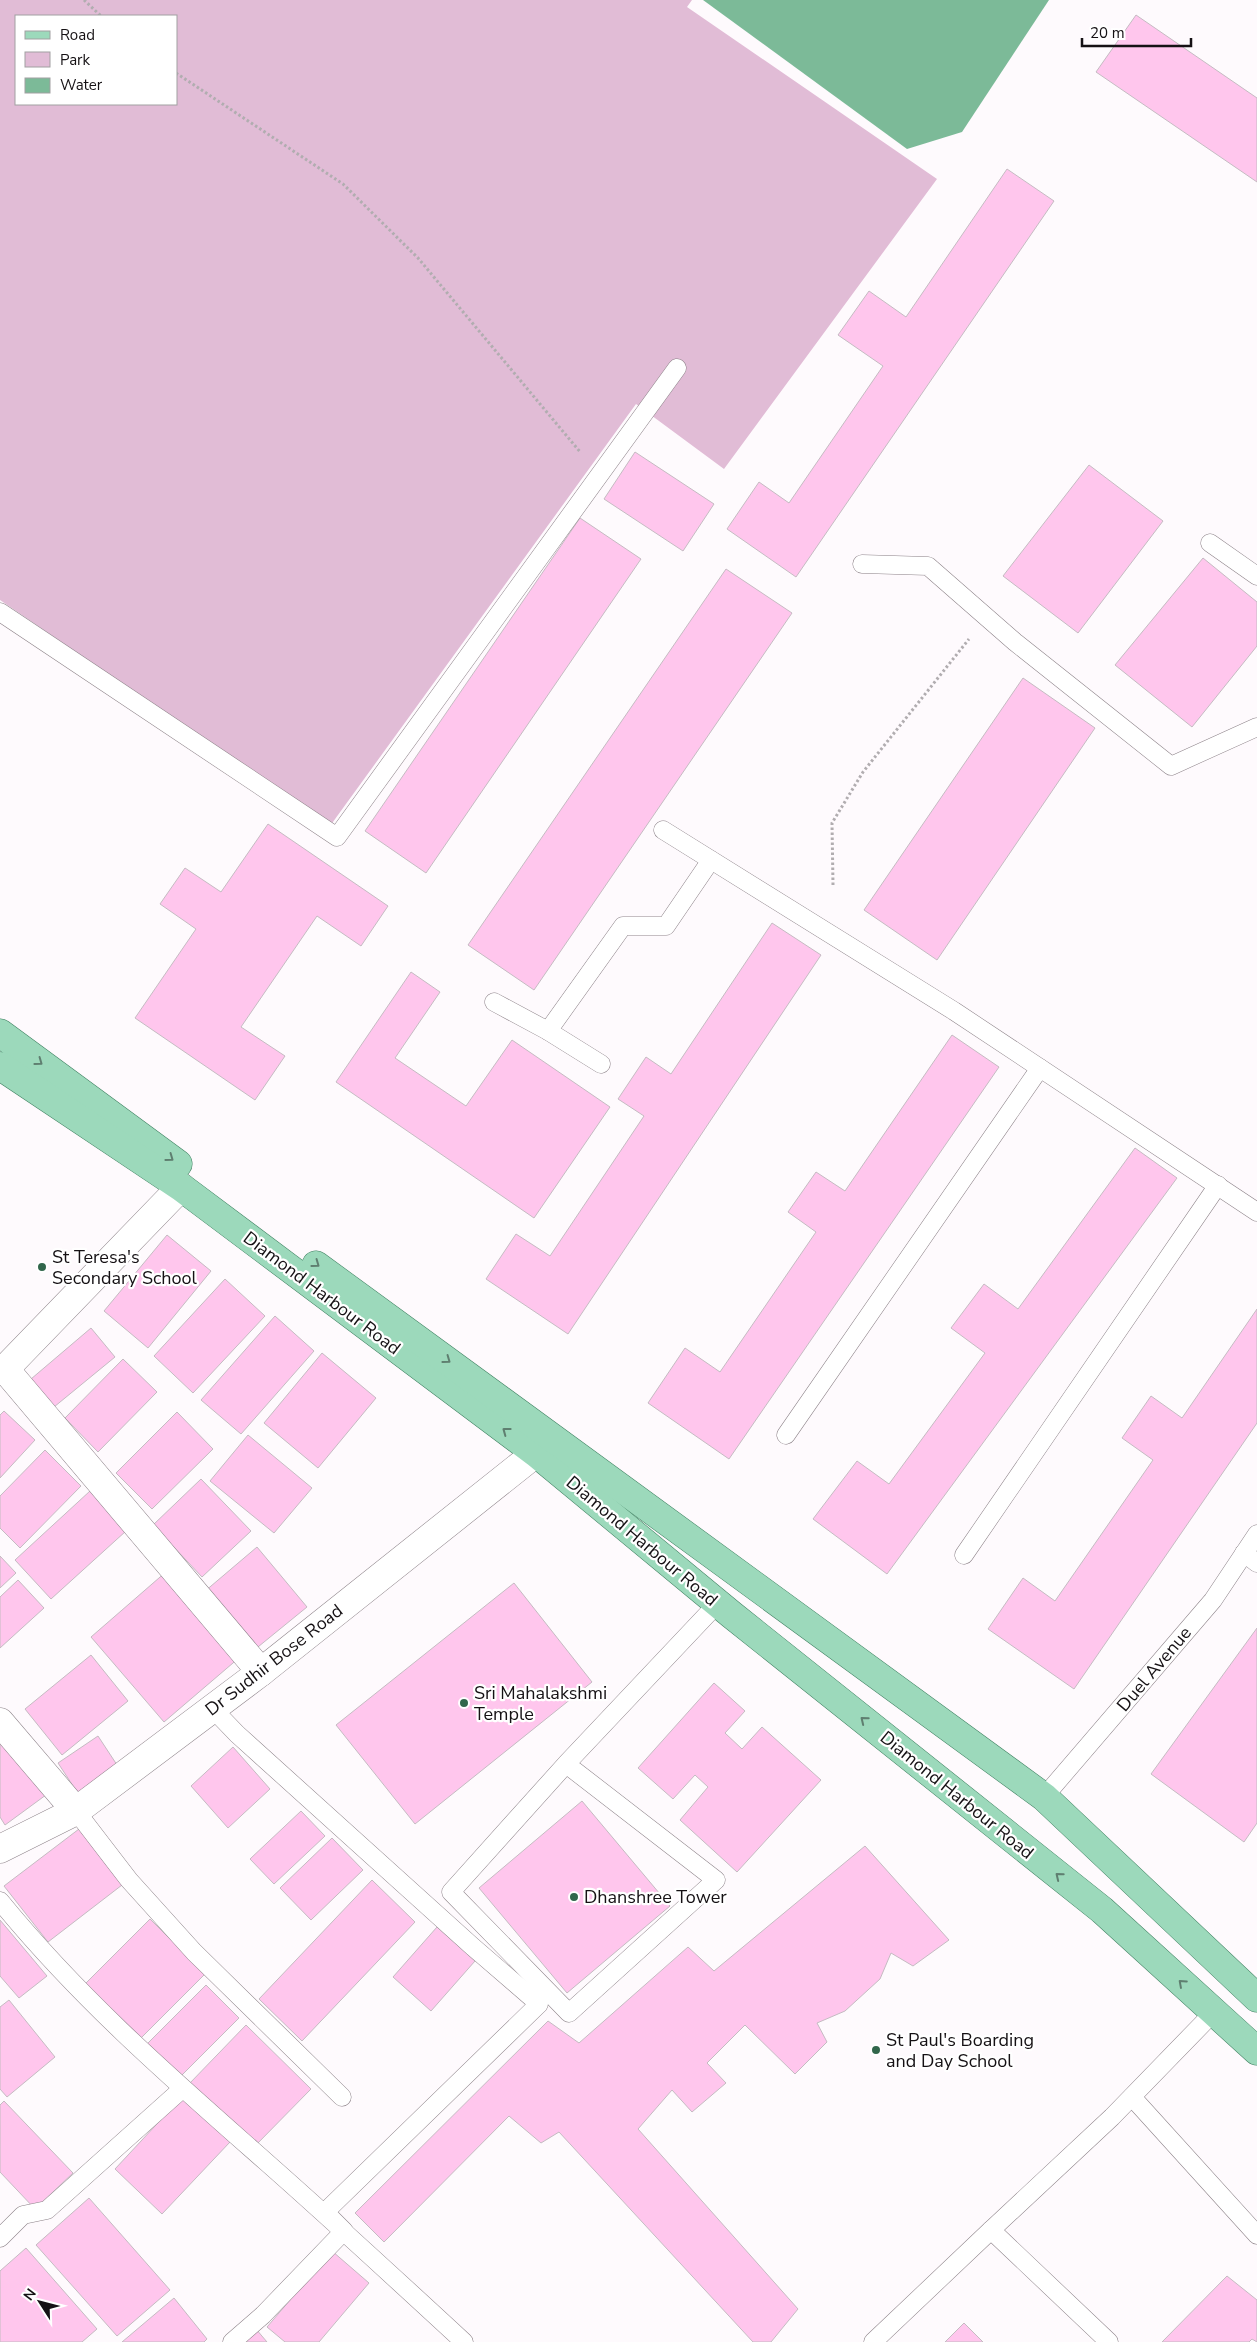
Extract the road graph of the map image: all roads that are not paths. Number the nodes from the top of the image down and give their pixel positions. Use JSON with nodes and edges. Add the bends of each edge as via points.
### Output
{"nodes":[{"id":1,"x":677,"y":368,"type":"dead end"},
{"id":2,"x":1210,"y":543,"type":"dead end"},
{"id":3,"x":862,"y":564,"type":"dead end"},
{"id":4,"x":1257,"y":576,"type":"edge"},
{"id":5,"x":0,"y":612,"type":"edge"},
{"id":6,"x":1257,"y":727,"type":"edge"},
{"id":7,"x":663,"y":830,"type":"dead end"},
{"id":8,"x":711,"y":860,"type":"junction"},
{"id":9,"x":494,"y":1002,"type":"dead end"},
{"id":10,"x":548,"y":1031,"type":"junction"},
{"id":11,"x":0,"y":1033,"type":"edge"},
{"id":12,"x":601,"y":1064,"type":"dead end"},
{"id":13,"x":0,"y":1066,"type":"edge"},
{"id":14,"x":1040,"y":1068,"type":"junction"},
{"id":15,"x":1218,"y":1185,"type":"junction"},
{"id":16,"x":181,"y":1187,"type":"junction"},
{"id":17,"x":1257,"y":1212,"type":"edge"},
{"id":18,"x":786,"y":1435,"type":"dead end"},
{"id":19,"x":536,"y":1453,"type":"junction"},
{"id":20,"x":1257,"y":1534,"type":"edge"},
{"id":21,"x":964,"y":1555,"type":"dead end"},
{"id":22,"x":1250,"y":1558,"type":"edge"},
{"id":23,"x":718,"y":1603,"type":"junction"},
{"id":24,"x":261,"y":1672,"type":"junction"},
{"id":25,"x":212,"y":1708,"type":"junction"},
{"id":26,"x":0,"y":1722,"type":"edge"},
{"id":27,"x":566,"y":1764,"type":"junction"},
{"id":28,"x":1044,"y":1798,"type":"junction"},
{"id":29,"x":76,"y":1811,"type":"junction"},
{"id":30,"x":0,"y":1849,"type":"edge"},
{"id":31,"x":0,"y":1901,"type":"edge"},
{"id":32,"x":1257,"y":1998,"type":"edge"},
{"id":33,"x":1214,"y":2012,"type":"junction"},
{"id":34,"x":1257,"y":2051,"type":"edge"},
{"id":35,"x":182,"y":2089,"type":"junction"},
{"id":36,"x":1132,"y":2096,"type":"junction"},
{"id":37,"x":342,"y":2097,"type":"dead end"},
{"id":38,"x":991,"y":2230,"type":"junction"},
{"id":39,"x":344,"y":2231,"type":"junction"},
{"id":40,"x":1257,"y":2236,"type":"edge"},
{"id":41,"x":0,"y":2238,"type":"edge"},
{"id":42,"x":232,"y":2342,"type":"edge"},
{"id":43,"x":464,"y":2342,"type":"edge"},
{"id":44,"x":873,"y":2342,"type":"edge"},
{"id":45,"x":1109,"y":2342,"type":"edge"}],
"edges":[{"from":1,"to":5,"type":"lane","via":[[337,836]]},
{"from":2,"to":4,"type":"lane"},
{"from":3,"to":6,"type":"lane","via":[[928,566],[1171,766]]},
{"from":7,"to":8,"type":"lane"},
{"from":8,"to":10,"type":"lane","via":[[666,926],[623,926]]},
{"from":8,"to":14,"type":"lane"},
{"from":9,"to":10,"type":"lane"},
{"from":10,"to":12,"type":"lane"},
{"from":11,"to":28,"type":"main road","name":"Diamond Harbour Road","one_way":true},
{"from":13,"to":16,"type":"main road","name":"Diamond Harbour Road"},
{"from":14,"to":15,"type":"lane"},
{"from":14,"to":18,"type":"lane"},
{"from":15,"to":17,"type":"lane"},
{"from":15,"to":21,"type":"lane"},
{"from":19,"to":16,"type":"main road","name":"Diamond Harbour Road","one_way":true},
{"from":16,"to":24,"type":"street","via":[[5,1369]]},
{"from":19,"to":23,"type":"main road","name":"Diamond Harbour Road"},
{"from":19,"to":24,"type":"street","name":"Dr Sudhir Bose Road"},
{"from":20,"to":22,"type":"lane","name":"Duel Avenue"},
{"from":22,"to":28,"type":"lane","name":"Duel Avenue"},
{"from":23,"to":27,"type":"lane"},
{"from":33,"to":23,"type":"main road","name":"Diamond Harbour Road","one_way":true,"via":[[1102,1910]]},
{"from":24,"to":25,"type":"street","name":"Dr Sudhir Bose Road"},
{"from":25,"to":29,"type":"street","name":"Dr Sudhir Bose Road"},
{"from":25,"to":39,"type":"lane","via":[[236,1734],[539,2004],[325,2212]]},
{"from":26,"to":29,"type":"street"},
{"from":27,"to":27,"type":"lane","via":[[451,1892],[569,2012],[716,1880]]},
{"from":28,"to":32,"type":"main road","name":"Diamond Harbour Road"},
{"from":29,"to":30,"type":"street","name":"Dr Sudhir Bose Road"},
{"from":29,"to":37,"type":"lane","via":[[129,1880],[194,1952]]},
{"from":31,"to":35,"type":"lane","via":[[42,1952]]},
{"from":33,"to":34,"type":"main road","name":"Diamond Harbour Road"},
{"from":33,"to":36,"type":"lane"},
{"from":35,"to":39,"type":"lane"},
{"from":35,"to":41,"type":"lane","via":[[47,2210],[23,2215]]},
{"from":36,"to":38,"type":"lane"},
{"from":36,"to":40,"type":"lane"},
{"from":38,"to":44,"type":"lane"},
{"from":38,"to":45,"type":"lane"},
{"from":39,"to":42,"type":"lane","via":[[263,2315]]},
{"from":39,"to":43,"type":"lane"}]}
